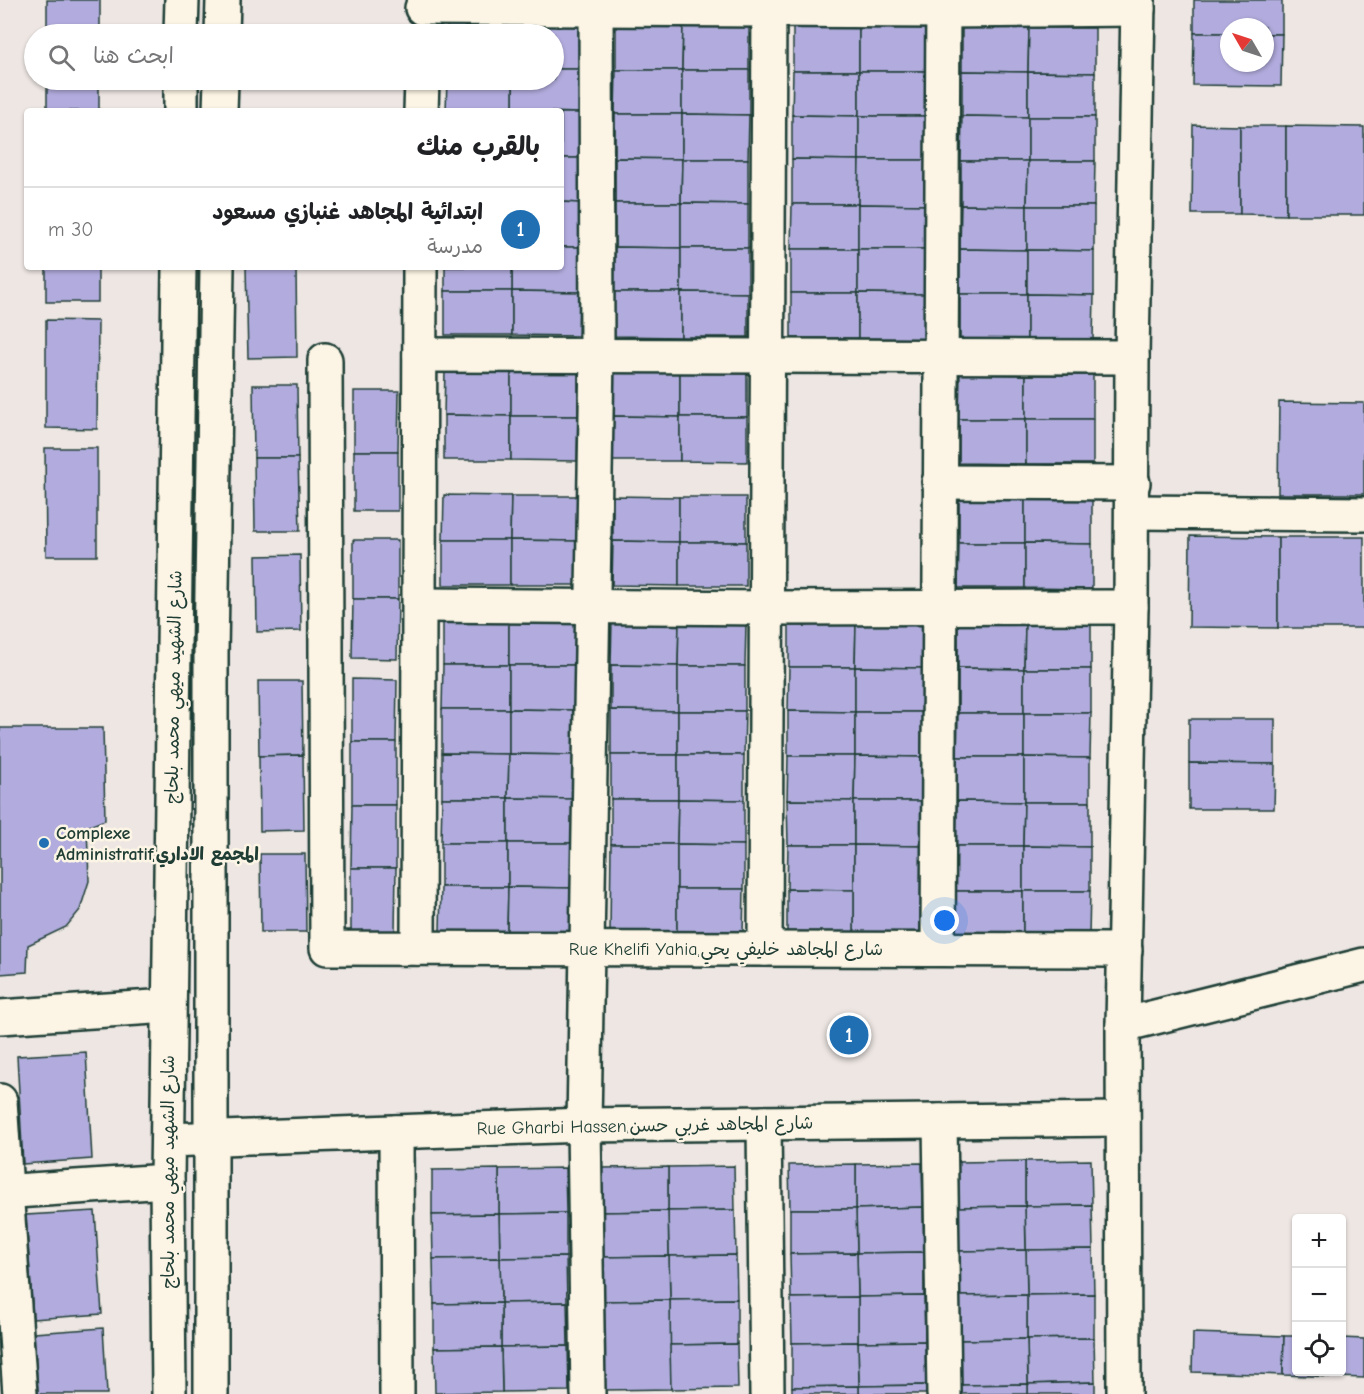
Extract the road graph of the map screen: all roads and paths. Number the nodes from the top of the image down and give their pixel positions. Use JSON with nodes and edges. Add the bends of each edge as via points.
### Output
{"nodes":[{"id":1,"x":182,"y":0,"type":"edge"},
{"id":2,"x":223,"y":0,"type":"edge"},
{"id":3,"x":596,"y":4,"type":"edge"},
{"id":4,"x":1138,"y":4,"type":"edge"},
{"id":5,"x":769,"y":5,"type":"edge"},
{"id":6,"x":944,"y":6,"type":"edge"},
{"id":7,"x":422,"y":14,"type":"edge"},
{"id":8,"x":182,"y":24,"type":"edge"},
{"id":9,"x":222,"y":24,"type":"edge"},
{"id":10,"x":181,"y":90,"type":"edge"},
{"id":11,"x":221,"y":90,"type":"edge"},
{"id":12,"x":422,"y":90,"type":"edge"},
{"id":13,"x":181,"y":108,"type":"edge"},
{"id":14,"x":220,"y":108,"type":"edge"},
{"id":15,"x":421,"y":108,"type":"edge"},
{"id":16,"x":179,"y":270,"type":"edge"},
{"id":17,"x":217,"y":270,"type":"edge"},
{"id":18,"x":420,"y":270,"type":"edge"},
{"id":19,"x":420,"y":355,"type":"junction"},
{"id":20,"x":597,"y":355,"type":"junction"},
{"id":21,"x":767,"y":356,"type":"junction"},
{"id":22,"x":941,"y":356,"type":"junction"},
{"id":23,"x":1132,"y":357,"type":"junction"},
{"id":24,"x":325,"y":360,"type":"dead end"},
{"id":25,"x":939,"y":482,"type":"junction"},
{"id":26,"x":1133,"y":497,"type":"junction"},
{"id":27,"x":1364,"y":514,"type":"edge"},
{"id":28,"x":421,"y":605,"type":"junction"},
{"id":29,"x":592,"y":606,"type":"junction"},
{"id":30,"x":939,"y":607,"type":"junction"},
{"id":31,"x":1131,"y":607,"type":"junction"},
{"id":32,"x":768,"y":608,"type":"junction"},
{"id":33,"x":418,"y":948,"type":"junction"},
{"id":34,"x":588,"y":949,"type":"junction"},
{"id":35,"x":765,"y":949,"type":"junction"},
{"id":36,"x":938,"y":949,"type":"junction"},
{"id":37,"x":1125,"y":950,"type":"junction"},
{"id":38,"x":1364,"y":965,"type":"edge"},
{"id":39,"x":169,"y":1006,"type":"junction"},
{"id":40,"x":0,"y":1017,"type":"edge"},
{"id":41,"x":1123,"y":1025,"type":"junction"},
{"id":42,"x":0,"y":1101,"type":"edge"},
{"id":43,"x":1123,"y":1119,"type":"junction"},
{"id":44,"x":940,"y":1121,"type":"junction"},
{"id":45,"x":764,"y":1123,"type":"junction"},
{"id":46,"x":584,"y":1125,"type":"junction"},
{"id":47,"x":396,"y":1132,"type":"junction"},
{"id":48,"x":211,"y":1138,"type":"junction"},
{"id":49,"x":168,"y":1140,"type":"junction"},
{"id":50,"x":167,"y":1181,"type":"junction"},
{"id":51,"x":3,"y":1191,"type":"edge"},
{"id":52,"x":20,"y":1394,"type":"edge"},
{"id":53,"x":169,"y":1394,"type":"edge"},
{"id":54,"x":211,"y":1394,"type":"edge"},
{"id":55,"x":397,"y":1394,"type":"edge"},
{"id":56,"x":588,"y":1394,"type":"edge"},
{"id":57,"x":767,"y":1394,"type":"edge"},
{"id":58,"x":944,"y":1394,"type":"edge"},
{"id":59,"x":1124,"y":1394,"type":"edge"}],
"edges":[{"from":1,"to":8,"type":"street"},
{"from":2,"to":9,"type":"street"},
{"from":3,"to":5,"type":"street"},
{"from":3,"to":7,"type":"street"},
{"from":3,"to":20,"type":"street"},
{"from":4,"to":6,"type":"street"},
{"from":4,"to":23,"type":"street"},
{"from":5,"to":6,"type":"street"},
{"from":5,"to":21,"type":"street"},
{"from":6,"to":22,"type":"street"},
{"from":10,"to":13,"type":"street"},
{"from":11,"to":14,"type":"street"},
{"from":12,"to":15,"type":"street"},
{"from":16,"to":39,"type":"street","name":"شارع الشهيد ميهي محمد بلحاج"},
{"from":17,"to":48,"type":"street","name":"شارع الشهيد ميهي محمد بلحاج","via":[[211,654]]},
{"from":18,"to":19,"type":"street"},
{"from":19,"to":20,"type":"street"},
{"from":19,"to":28,"type":"street"},
{"from":20,"to":21,"type":"street"},
{"from":20,"to":29,"type":"street"},
{"from":21,"to":22,"type":"street"},
{"from":21,"to":32,"type":"street"},
{"from":22,"to":23,"type":"street"},
{"from":22,"to":25,"type":"street"},
{"from":23,"to":26,"type":"street"},
{"from":24,"to":33,"type":"street","name":"Rue Khelifi Yahia,شارع المجاهد خليفي يحي","via":[[327,948]]},
{"from":25,"to":26,"type":"street"},
{"from":25,"to":30,"type":"street"},
{"from":26,"to":27,"type":"street"},
{"from":26,"to":31,"type":"street"},
{"from":28,"to":29,"type":"street"},
{"from":28,"to":33,"type":"street"},
{"from":29,"to":32,"type":"street"},
{"from":29,"to":34,"type":"street"},
{"from":30,"to":31,"type":"street"},
{"from":30,"to":32,"type":"street"},
{"from":30,"to":36,"type":"street"},
{"from":31,"to":37,"type":"street"},
{"from":32,"to":35,"type":"street"},
{"from":33,"to":34,"type":"street","name":"Rue Khelifi Yahia,شارع المجاهد خليفي يحي"},
{"from":34,"to":35,"type":"street","name":"Rue Khelifi Yahia,شارع المجاهد خليفي يحي"},
{"from":34,"to":46,"type":"street"},
{"from":35,"to":36,"type":"street","name":"Rue Khelifi Yahia,شارع المجاهد خليفي يحي"},
{"from":36,"to":37,"type":"street","name":"Rue Khelifi Yahia,شارع المجاهد خليفي يحي"},
{"from":37,"to":41,"type":"street"},
{"from":38,"to":41,"type":"street"},
{"from":39,"to":40,"type":"street"},
{"from":39,"to":49,"type":"street","name":"شارع الشهيد ميهي محمد بلحاج"},
{"from":41,"to":43,"type":"street"},
{"from":42,"to":51,"type":"street"},
{"from":43,"to":44,"type":"street","name":"Rue Gharbi Hassen,شارع المجاهد غربي حسن"},
{"from":43,"to":59,"type":"street"},
{"from":44,"to":45,"type":"street","name":"Rue Gharbi Hassen,شارع المجاهد غربي حسن"},
{"from":44,"to":58,"type":"street"},
{"from":45,"to":46,"type":"street","name":"Rue Gharbi Hassen,شارع المجاهد غربي حسن"},
{"from":45,"to":57,"type":"street"},
{"from":46,"to":47,"type":"street","name":"Rue Gharbi Hassen,شارع المجاهد غربي حسن"},
{"from":46,"to":56,"type":"street"},
{"from":47,"to":48,"type":"street","name":"Rue Gharbi Hassen,شارع المجاهد غربي حسن"},
{"from":47,"to":55,"type":"street"},
{"from":48,"to":49,"type":"street","name":"Rue Gharbi Hassen,شارع المجاهد غربي حسن"},
{"from":48,"to":54,"type":"street","name":"شارع الشهيد ميهي محمد بلحاج"},
{"from":49,"to":50,"type":"street","name":"شارع الشهيد ميهي محمد بلحاج"},
{"from":50,"to":51,"type":"street"},
{"from":50,"to":53,"type":"street","name":"شارع الشهيد ميهي محمد بلحاج"},
{"from":51,"to":52,"type":"street"}]}
